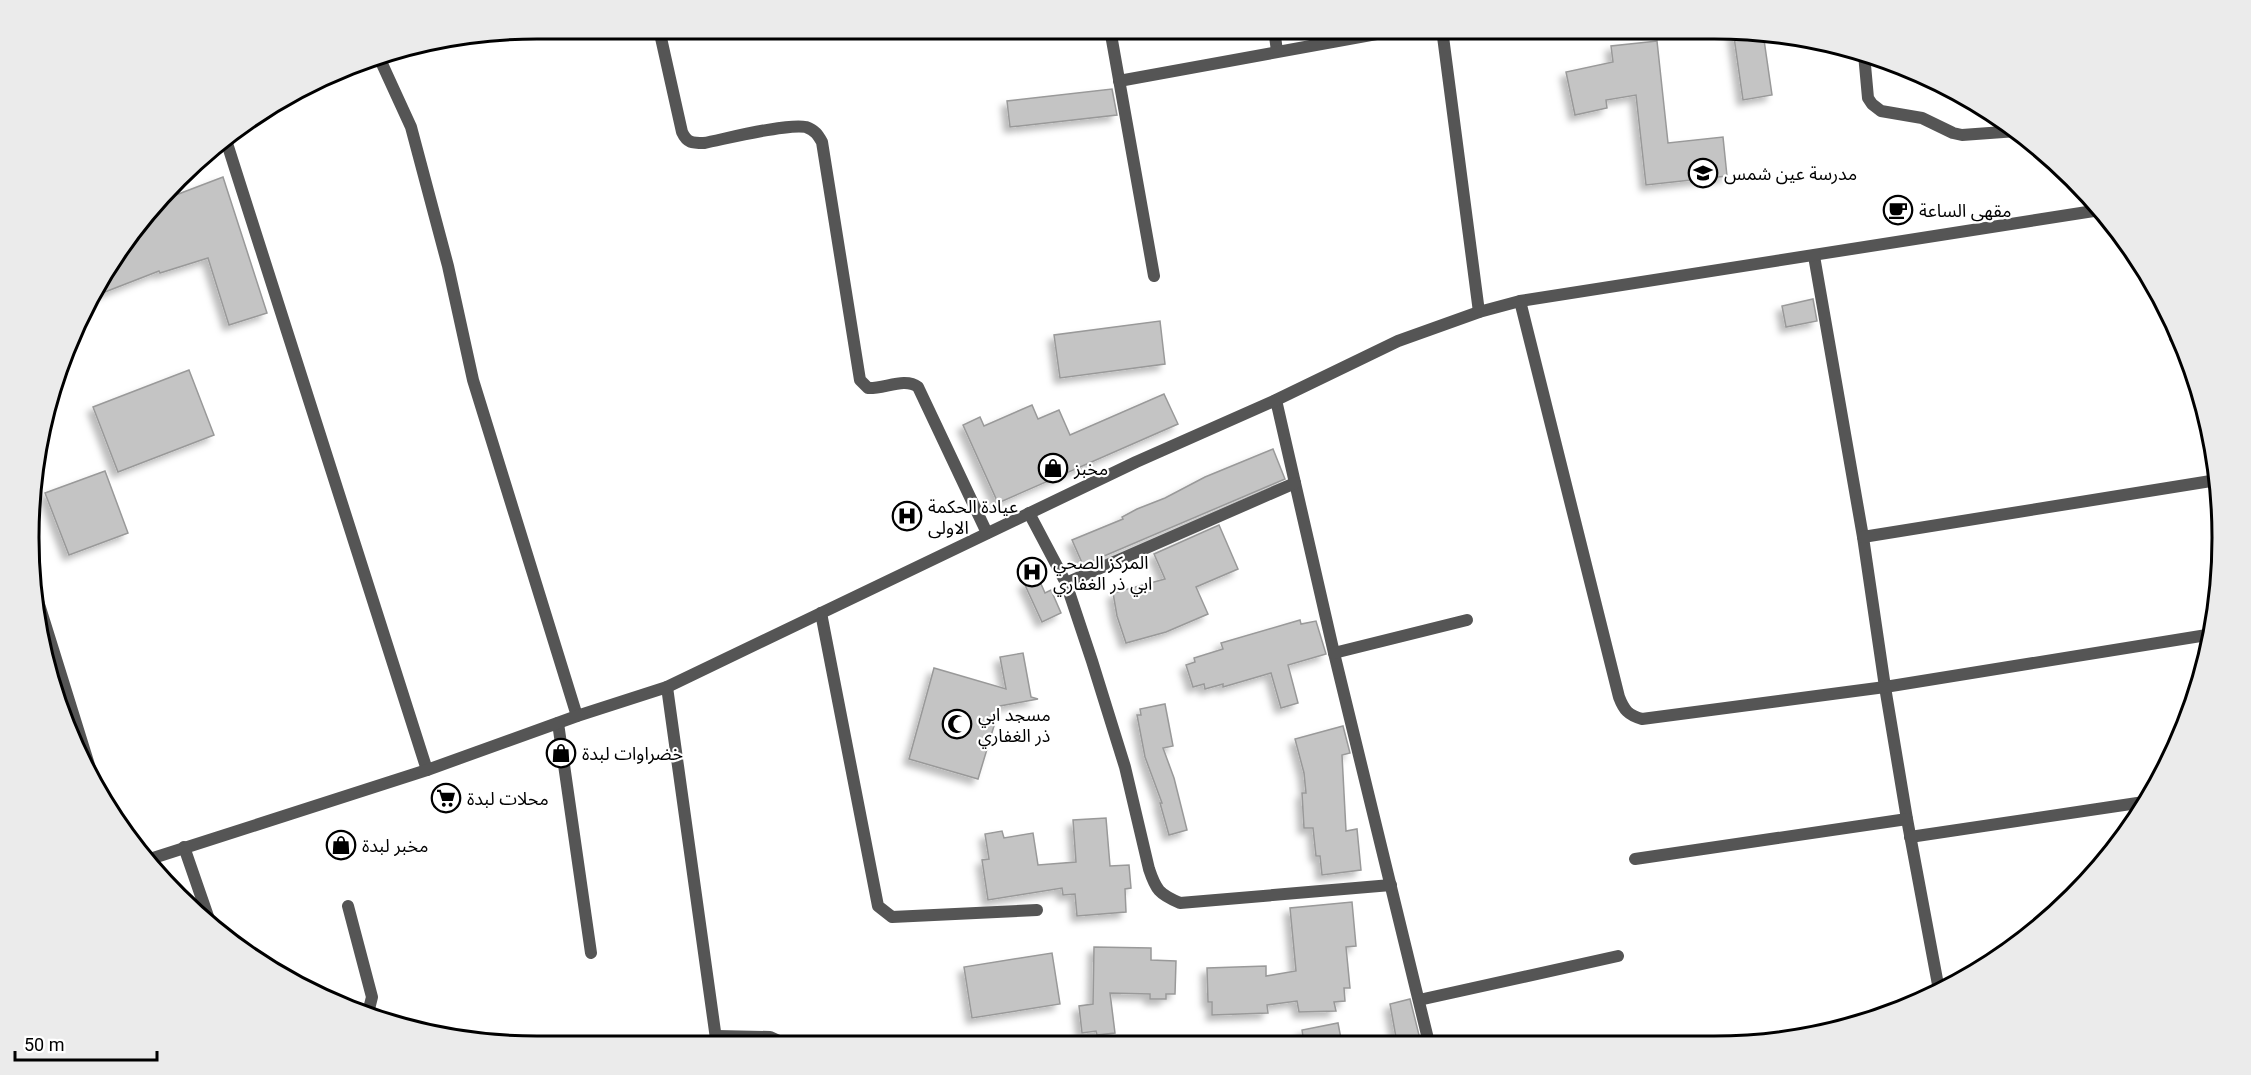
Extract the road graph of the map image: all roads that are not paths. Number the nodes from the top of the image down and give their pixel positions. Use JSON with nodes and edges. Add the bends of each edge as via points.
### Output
{"nodes":[{"id":1,"x":661,"y":39,"type":"edge"},
{"id":2,"x":1112,"y":39,"type":"edge"},
{"id":3,"x":1275,"y":39,"type":"edge"},
{"id":4,"x":1343,"y":39,"type":"edge"},
{"id":5,"x":1443,"y":39,"type":"edge"},
{"id":6,"x":1277,"y":51,"type":"junction"},
{"id":7,"x":1865,"y":62,"type":"edge"},
{"id":8,"x":382,"y":64,"type":"edge"},
{"id":9,"x":1119,"y":81,"type":"junction"},
{"id":10,"x":2003,"y":132,"type":"edge"},
{"id":11,"x":228,"y":147,"type":"edge"},
{"id":12,"x":2090,"y":212,"type":"edge"},
{"id":13,"x":1814,"y":256,"type":"junction"},
{"id":14,"x":1154,"y":276,"type":"dead end"},
{"id":15,"x":1520,"y":301,"type":"junction"},
{"id":16,"x":1479,"y":312,"type":"junction"},
{"id":17,"x":1276,"y":400,"type":"junction"},
{"id":18,"x":2209,"y":481,"type":"edge"},
{"id":19,"x":1295,"y":483,"type":"junction"},
{"id":20,"x":1029,"y":513,"type":"junction"},
{"id":21,"x":987,"y":534,"type":"junction"},
{"id":22,"x":1863,"y":537,"type":"junction"},
{"id":23,"x":1066,"y":583,"type":"junction"},
{"id":24,"x":821,"y":613,"type":"junction"},
{"id":25,"x":1467,"y":620,"type":"dead end"},
{"id":26,"x":2202,"y":636,"type":"edge"},
{"id":27,"x":50,"y":640,"type":"edge"},
{"id":28,"x":1334,"y":653,"type":"junction"},
{"id":29,"x":667,"y":687,"type":"junction"},
{"id":30,"x":1885,"y":687,"type":"junction"},
{"id":31,"x":577,"y":716,"type":"junction"},
{"id":32,"x":558,"y":723,"type":"junction"},
{"id":33,"x":79,"y":732,"type":"edge"},
{"id":34,"x":427,"y":770,"type":"junction"},
{"id":35,"x":2135,"y":803,"type":"edge"},
{"id":36,"x":1907,"y":819,"type":"junction"},
{"id":37,"x":1910,"y":837,"type":"junction"},
{"id":38,"x":184,"y":848,"type":"junction"},
{"id":39,"x":156,"y":857,"type":"edge"},
{"id":40,"x":1635,"y":859,"type":"dead end"},
{"id":41,"x":1390,"y":885,"type":"junction"},
{"id":42,"x":348,"y":906,"type":"dead end"},
{"id":43,"x":205,"y":909,"type":"edge"},
{"id":44,"x":1037,"y":910,"type":"dead end"},
{"id":45,"x":591,"y":952,"type":"dead end"},
{"id":46,"x":1618,"y":956,"type":"dead end"},
{"id":47,"x":1938,"y":983,"type":"edge"},
{"id":48,"x":1419,"y":1000,"type":"junction"},
{"id":49,"x":370,"y":1007,"type":"edge"},
{"id":50,"x":716,"y":1036,"type":"edge"},
{"id":51,"x":1427,"y":1036,"type":"edge"}],
"edges":[{"from":1,"to":21,"type":"street","via":[[682,132],[690,143],[783,128],[804,127],[816,132],[822,142],[860,380],[868,388],[906,383],[918,387]]},
{"from":2,"to":9,"type":"street"},
{"from":3,"to":6,"type":"street"},
{"from":4,"to":6,"type":"street"},
{"from":5,"to":16,"type":"street"},
{"from":6,"to":9,"type":"street"},
{"from":7,"to":10,"type":"street","via":[[1868,98],[1881,111],[1922,118],[1962,135]]},
{"from":8,"to":31,"type":"street","via":[[411,127],[473,380]]},
{"from":9,"to":14,"type":"street"},
{"from":11,"to":34,"type":"street"},
{"from":12,"to":13,"type":"street"},
{"from":13,"to":15,"type":"street"},
{"from":13,"to":22,"type":"street"},
{"from":15,"to":16,"type":"street"},
{"from":15,"to":30,"type":"street","via":[[1623,708],[1642,719]]},
{"from":16,"to":17,"type":"street","via":[[1398,341]]},
{"from":17,"to":19,"type":"street"},
{"from":17,"to":20,"type":"street"},
{"from":18,"to":22,"type":"street"},
{"from":19,"to":23,"type":"street"},
{"from":19,"to":28,"type":"street"},
{"from":20,"to":21,"type":"street"},
{"from":20,"to":23,"type":"street"},
{"from":21,"to":24,"type":"street"},
{"from":22,"to":30,"type":"street"},
{"from":23,"to":41,"type":"street","via":[[1125,767],[1149,869],[1162,896],[1180,903]]},
{"from":24,"to":29,"type":"street"},
{"from":24,"to":44,"type":"street","via":[[878,906],[892,917]]},
{"from":25,"to":28,"type":"street"},
{"from":26,"to":30,"type":"street"},
{"from":27,"to":33,"type":"street"},
{"from":28,"to":41,"type":"street"},
{"from":29,"to":31,"type":"street"},
{"from":29,"to":50,"type":"street"},
{"from":30,"to":36,"type":"street"},
{"from":31,"to":32,"type":"street"},
{"from":32,"to":34,"type":"street"},
{"from":32,"to":45,"type":"street"},
{"from":34,"to":38,"type":"street"},
{"from":35,"to":37,"type":"street"},
{"from":36,"to":37,"type":"street"},
{"from":36,"to":40,"type":"street"},
{"from":37,"to":47,"type":"street"},
{"from":38,"to":39,"type":"street"},
{"from":38,"to":43,"type":"street"},
{"from":41,"to":48,"type":"street"},
{"from":42,"to":49,"type":"street","via":[[372,998]]},
{"from":46,"to":48,"type":"street"},
{"from":48,"to":51,"type":"street"}]}
